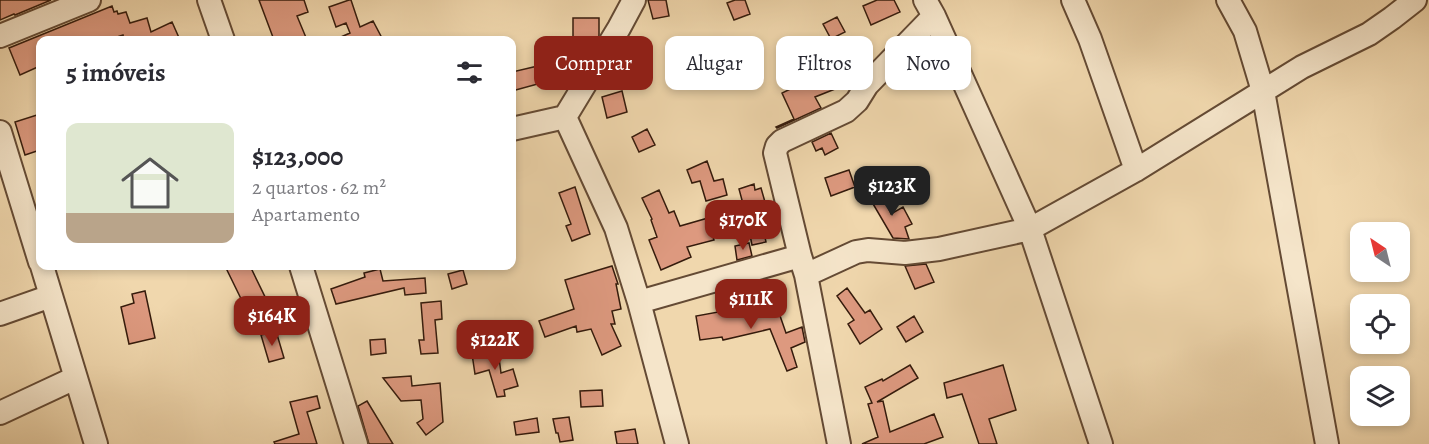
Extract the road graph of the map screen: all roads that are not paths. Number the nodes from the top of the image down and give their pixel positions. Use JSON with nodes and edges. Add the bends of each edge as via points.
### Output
{"nodes":[{"id":1,"x":89,"y":0,"type":"edge"},
{"id":2,"x":209,"y":0,"type":"edge"},
{"id":3,"x":634,"y":0,"type":"edge"},
{"id":4,"x":1073,"y":0,"type":"edge"},
{"id":5,"x":1228,"y":0,"type":"edge"},
{"id":6,"x":1415,"y":0,"type":"edge"},
{"id":7,"x":929,"y":8,"type":"edge"},
{"id":8,"x":0,"y":36,"type":"edge"},
{"id":9,"x":222,"y":36,"type":"edge"},
{"id":10,"x":1263,"y":91,"type":"junction"},
{"id":11,"x":565,"y":117,"type":"junction"},
{"id":12,"x":516,"y":128,"type":"edge"},
{"id":13,"x":0,"y":132,"type":"edge"},
{"id":14,"x":1136,"y":170,"type":"junction"},
{"id":15,"x":1030,"y":228,"type":"junction"},
{"id":16,"x":36,"y":248,"type":"edge"},
{"id":17,"x":803,"y":266,"type":"junction"},
{"id":18,"x":43,"y":270,"type":"edge"},
{"id":19,"x":301,"y":270,"type":"edge"},
{"id":20,"x":51,"y":296,"type":"junction"},
{"id":21,"x":639,"y":302,"type":"junction"},
{"id":22,"x":0,"y":314,"type":"edge"},
{"id":23,"x":75,"y":378,"type":"junction"},
{"id":24,"x":0,"y":413,"type":"edge"},
{"id":25,"x":96,"y":444,"type":"edge"},
{"id":26,"x":356,"y":444,"type":"edge"},
{"id":27,"x":677,"y":444,"type":"edge"},
{"id":28,"x":839,"y":444,"type":"edge"},
{"id":29,"x":1101,"y":444,"type":"edge"},
{"id":30,"x":1327,"y":444,"type":"edge"}],
"edges":[{"from":1,"to":8,"type":"street"},
{"from":2,"to":9,"type":"street"},
{"from":3,"to":11,"type":"street"},
{"from":4,"to":14,"type":"street"},
{"from":5,"to":10,"type":"street","via":[[1245,31]]},
{"from":6,"to":10,"type":"street","via":[[1369,34]]},
{"from":7,"to":15,"type":"street"},
{"from":7,"to":17,"type":"street","via":[[846,111],[777,146],[775,153]]},
{"from":10,"to":14,"type":"street"},
{"from":10,"to":30,"type":"street"},
{"from":11,"to":12,"type":"street"},
{"from":11,"to":21,"type":"street","via":[[616,228]]},
{"from":13,"to":16,"type":"street"},
{"from":14,"to":15,"type":"street"},
{"from":15,"to":17,"type":"street","via":[[939,249],[905,253],[868,250]]},
{"from":15,"to":29,"type":"street"},
{"from":17,"to":21,"type":"street"},
{"from":17,"to":28,"type":"street"},
{"from":18,"to":20,"type":"street"},
{"from":19,"to":26,"type":"street"},
{"from":20,"to":22,"type":"street"},
{"from":20,"to":23,"type":"street"},
{"from":21,"to":27,"type":"street"},
{"from":23,"to":24,"type":"street"},
{"from":23,"to":25,"type":"street"}]}
